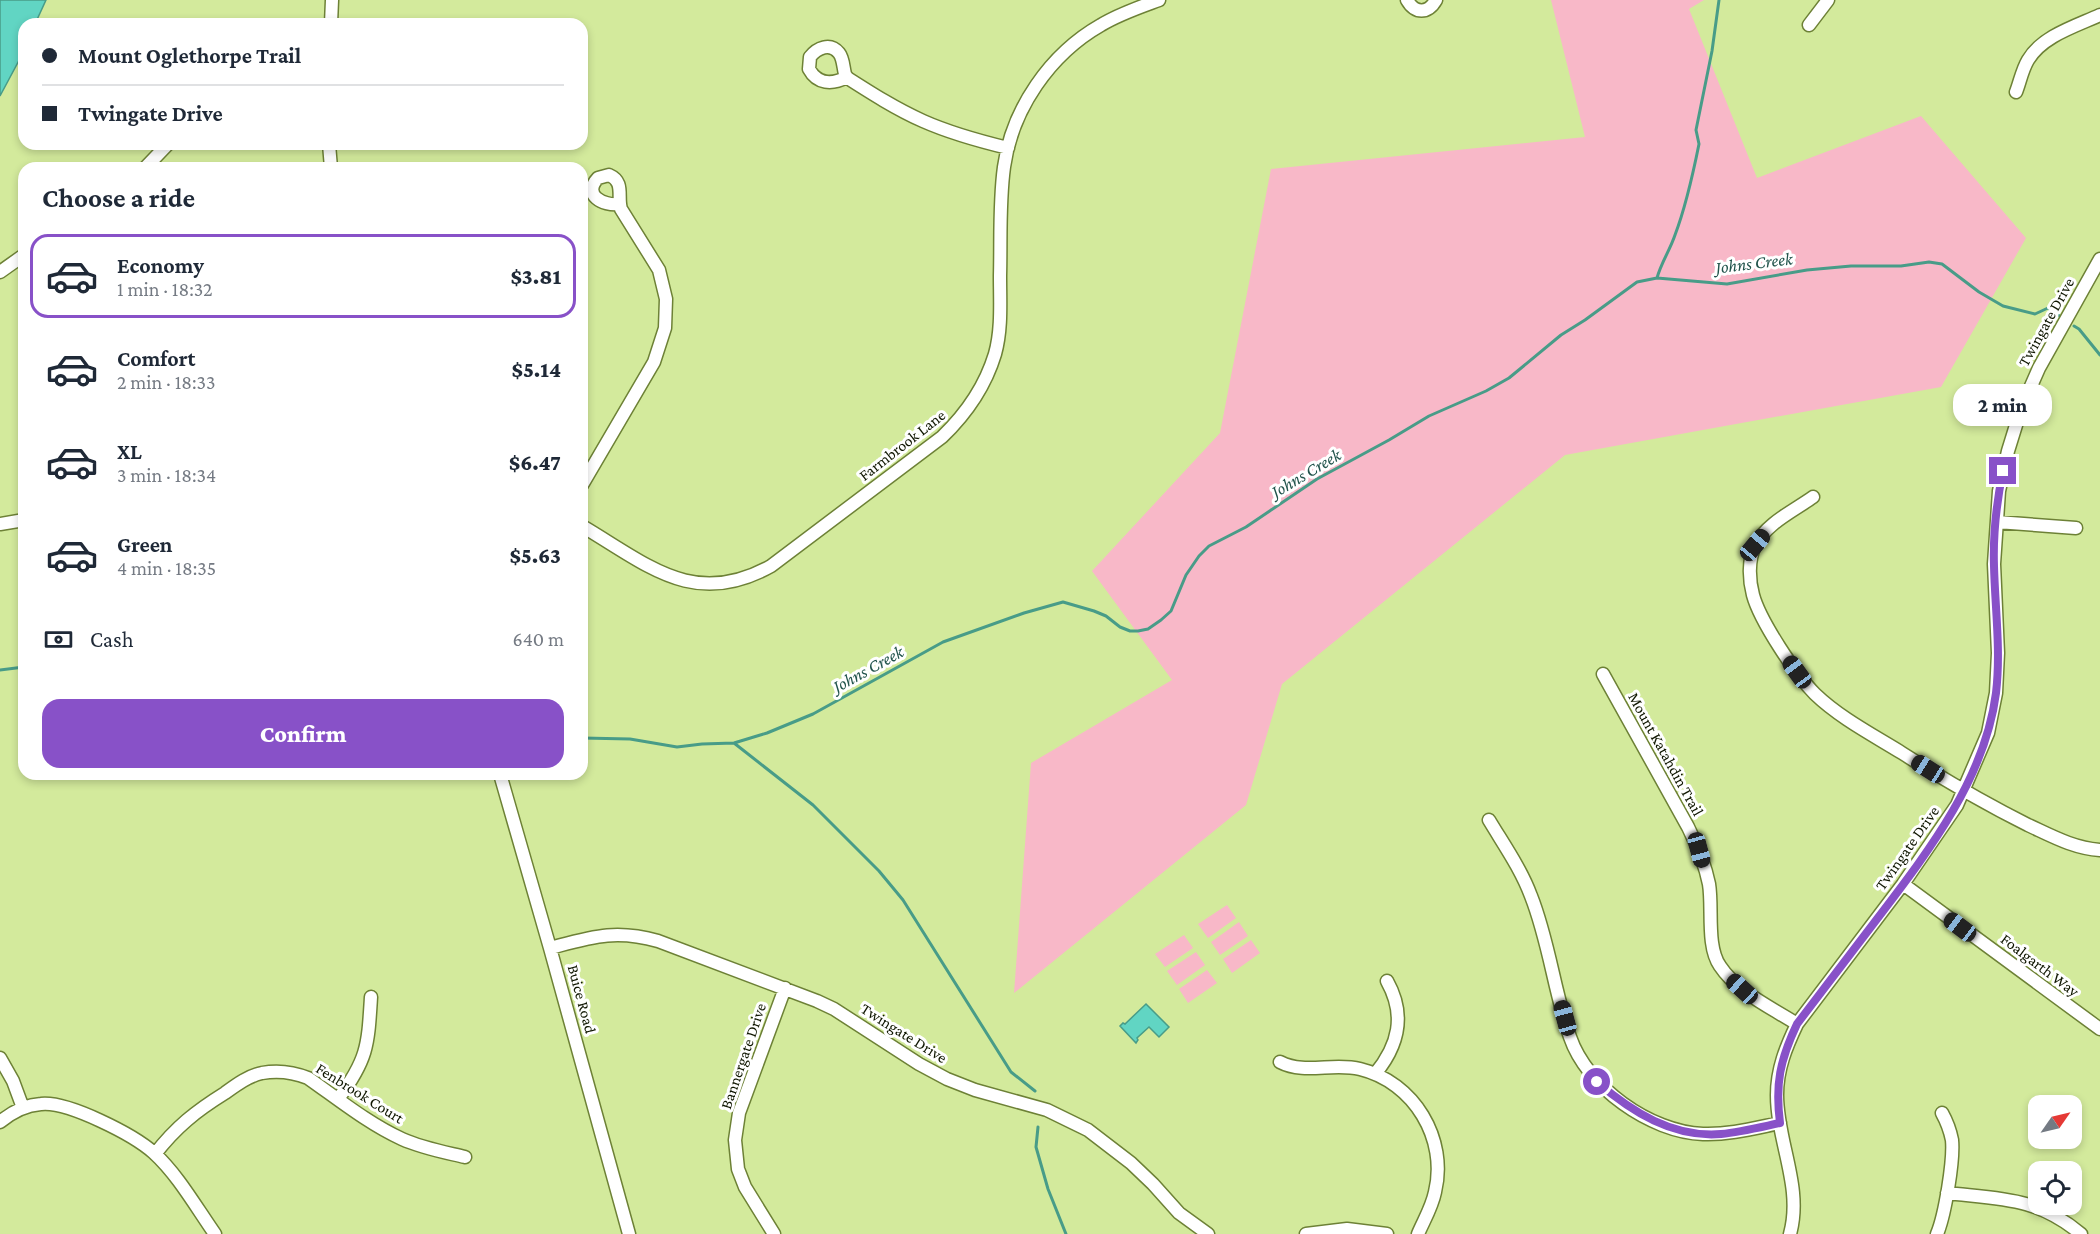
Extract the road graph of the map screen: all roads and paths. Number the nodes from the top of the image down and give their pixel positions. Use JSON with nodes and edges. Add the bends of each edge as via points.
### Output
{"nodes":[{"id":1,"x":332,"y":0,"type":"edge"},
{"id":2,"x":1160,"y":0,"type":"edge"},
{"id":3,"x":1407,"y":0,"type":"edge"},
{"id":4,"x":1436,"y":0,"type":"edge"},
{"id":5,"x":1828,"y":0,"type":"edge"},
{"id":6,"x":2100,"y":15,"type":"edge"},
{"id":7,"x":331,"y":18,"type":"edge"},
{"id":8,"x":1809,"y":25,"type":"dead end"},
{"id":9,"x":847,"y":77,"type":"dead end"},
{"id":10,"x":2016,"y":92,"type":"dead end"},
{"id":11,"x":1008,"y":148,"type":"junction"},
{"id":12,"x":162,"y":150,"type":"edge"},
{"id":13,"x":151,"y":162,"type":"edge"},
{"id":14,"x":620,"y":204,"type":"dead end"},
{"id":15,"x":18,"y":259,"type":"edge"},
{"id":16,"x":2100,"y":259,"type":"edge"},
{"id":17,"x":0,"y":272,"type":"edge"},
{"id":18,"x":588,"y":475,"type":"edge"},
{"id":19,"x":1814,"y":497,"type":"dead end"},
{"id":20,"x":18,"y":521,"type":"edge"},
{"id":21,"x":1997,"y":522,"type":"junction"},
{"id":22,"x":0,"y":524,"type":"edge"},
{"id":23,"x":2076,"y":528,"type":"dead end"},
{"id":24,"x":588,"y":529,"type":"edge"},
{"id":25,"x":1603,"y":674,"type":"dead end"},
{"id":26,"x":502,"y":780,"type":"edge"},
{"id":27,"x":1964,"y":791,"type":"junction"},
{"id":28,"x":1489,"y":820,"type":"dead end"},
{"id":29,"x":2100,"y":850,"type":"edge"},
{"id":30,"x":1903,"y":884,"type":"junction"},
{"id":31,"x":550,"y":948,"type":"junction"},
{"id":32,"x":1387,"y":981,"type":"dead end"},
{"id":33,"x":785,"y":988,"type":"junction"},
{"id":34,"x":371,"y":997,"type":"dead end"},
{"id":35,"x":1797,"y":1024,"type":"junction"},
{"id":36,"x":2100,"y":1029,"type":"edge"},
{"id":37,"x":0,"y":1058,"type":"edge"},
{"id":38,"x":1280,"y":1062,"type":"dead end"},
{"id":39,"x":1376,"y":1074,"type":"junction"},
{"id":40,"x":338,"y":1099,"type":"junction"},
{"id":41,"x":23,"y":1108,"type":"junction"},
{"id":42,"x":1942,"y":1113,"type":"dead end"},
{"id":43,"x":0,"y":1122,"type":"edge"},
{"id":44,"x":1780,"y":1123,"type":"junction"},
{"id":45,"x":155,"y":1154,"type":"junction"},
{"id":46,"x":465,"y":1156,"type":"dead end"},
{"id":47,"x":1947,"y":1193,"type":"junction"},
{"id":48,"x":214,"y":1234,"type":"edge"},
{"id":49,"x":629,"y":1234,"type":"edge"},
{"id":50,"x":774,"y":1234,"type":"edge"},
{"id":51,"x":1208,"y":1234,"type":"edge"},
{"id":52,"x":1306,"y":1234,"type":"edge"},
{"id":53,"x":1387,"y":1234,"type":"edge"},
{"id":54,"x":1418,"y":1234,"type":"edge"},
{"id":55,"x":1790,"y":1234,"type":"edge"},
{"id":56,"x":1937,"y":1234,"type":"edge"},
{"id":57,"x":2081,"y":1234,"type":"edge"}],
"edges":[{"from":1,"to":7,"type":"street"},
{"from":2,"to":11,"type":"street","name":"Farmbrook Lane","via":[[1100,25],[1054,62],[1018,116]]},
{"from":3,"to":4,"type":"street","via":[[1412,8],[1423,11]]},
{"from":5,"to":8,"type":"street"},
{"from":6,"to":10,"type":"street","via":[[2043,44],[2028,60]]},
{"from":9,"to":11,"type":"street","via":[[924,121]]},
{"from":11,"to":24,"type":"street","name":"Farmbrook Lane","via":[[1002,186],[996,351],[976,398],[942,437],[771,566],[731,583],[701,584],[671,577]]},
{"from":12,"to":13,"type":"street"},
{"from":14,"to":18,"type":"street","via":[[659,270],[666,299],[666,328],[654,362]]},
{"from":15,"to":17,"type":"street"},
{"from":16,"to":21,"type":"street","name":"Twingate Drive","via":[[2039,368],[2021,409],[1999,491]]},
{"from":19,"to":27,"type":"street","via":[[1769,528],[1755,545],[1751,577],[1760,611],[1789,661],[1816,696],[1857,726]]},
{"from":20,"to":22,"type":"street"},
{"from":21,"to":23,"type":"street"},
{"from":21,"to":27,"type":"street","name":"Twingate Drive","via":[[1996,693],[1988,733]]},
{"from":25,"to":35,"type":"street","name":"Mount Katahdin Trail","via":[[1699,850],[1708,883],[1718,964],[1742,989]]},
{"from":26,"to":31,"type":"street","name":"Buice Road"},
{"from":27,"to":29,"type":"street","via":[[2068,844]]},
{"from":27,"to":30,"type":"street","name":"Twingate Drive"},
{"from":28,"to":44,"type":"street","via":[[1531,894],[1570,1037],[1597,1082],[1643,1116],[1681,1131],[1722,1134]]},
{"from":30,"to":35,"type":"street","name":"Twingate Drive"},
{"from":30,"to":36,"type":"street","name":"Foalgarth Way"},
{"from":31,"to":33,"type":"street","name":"Twingate Drive","via":[[601,935],[638,936]]},
{"from":31,"to":49,"type":"street","name":"Buice Road"},
{"from":32,"to":39,"type":"street","via":[[1398,1005],[1398,1025],[1391,1051]]},
{"from":33,"to":50,"type":"street","name":"Bannergate Drive","via":[[739,1113],[735,1140],[738,1169],[745,1187]]},
{"from":33,"to":51,"type":"street","name":"Twingate Drive","via":[[834,1009],[947,1079],[1047,1110],[1089,1130],[1131,1163],[1179,1213]]},
{"from":34,"to":40,"type":"street","via":[[365,1056],[356,1076]]},
{"from":35,"to":44,"type":"street","name":"Twingate Drive","via":[[1779,1072]]},
{"from":37,"to":41,"type":"street"},
{"from":38,"to":39,"type":"street","via":[[1296,1069],[1345,1066]]},
{"from":39,"to":54,"type":"street","via":[[1396,1085],[1414,1102],[1436,1145],[1436,1191]]},
{"from":40,"to":45,"type":"street","name":"Fenbrook Court","via":[[298,1074],[260,1074],[192,1114]]},
{"from":40,"to":46,"type":"street","name":"Fenbrook Court","via":[[402,1139]]},
{"from":41,"to":43,"type":"street"},
{"from":41,"to":45,"type":"street","via":[[43,1103],[71,1109],[123,1133]]},
{"from":42,"to":47,"type":"street","via":[[1952,1143]]},
{"from":44,"to":55,"type":"street","name":"Twingate Drive","via":[[1794,1200]]},
{"from":45,"to":48,"type":"street"},
{"from":47,"to":56,"type":"street"},
{"from":47,"to":57,"type":"street","via":[[2038,1206]]},
{"from":52,"to":53,"type":"street","via":[[1347,1229]]}]}
